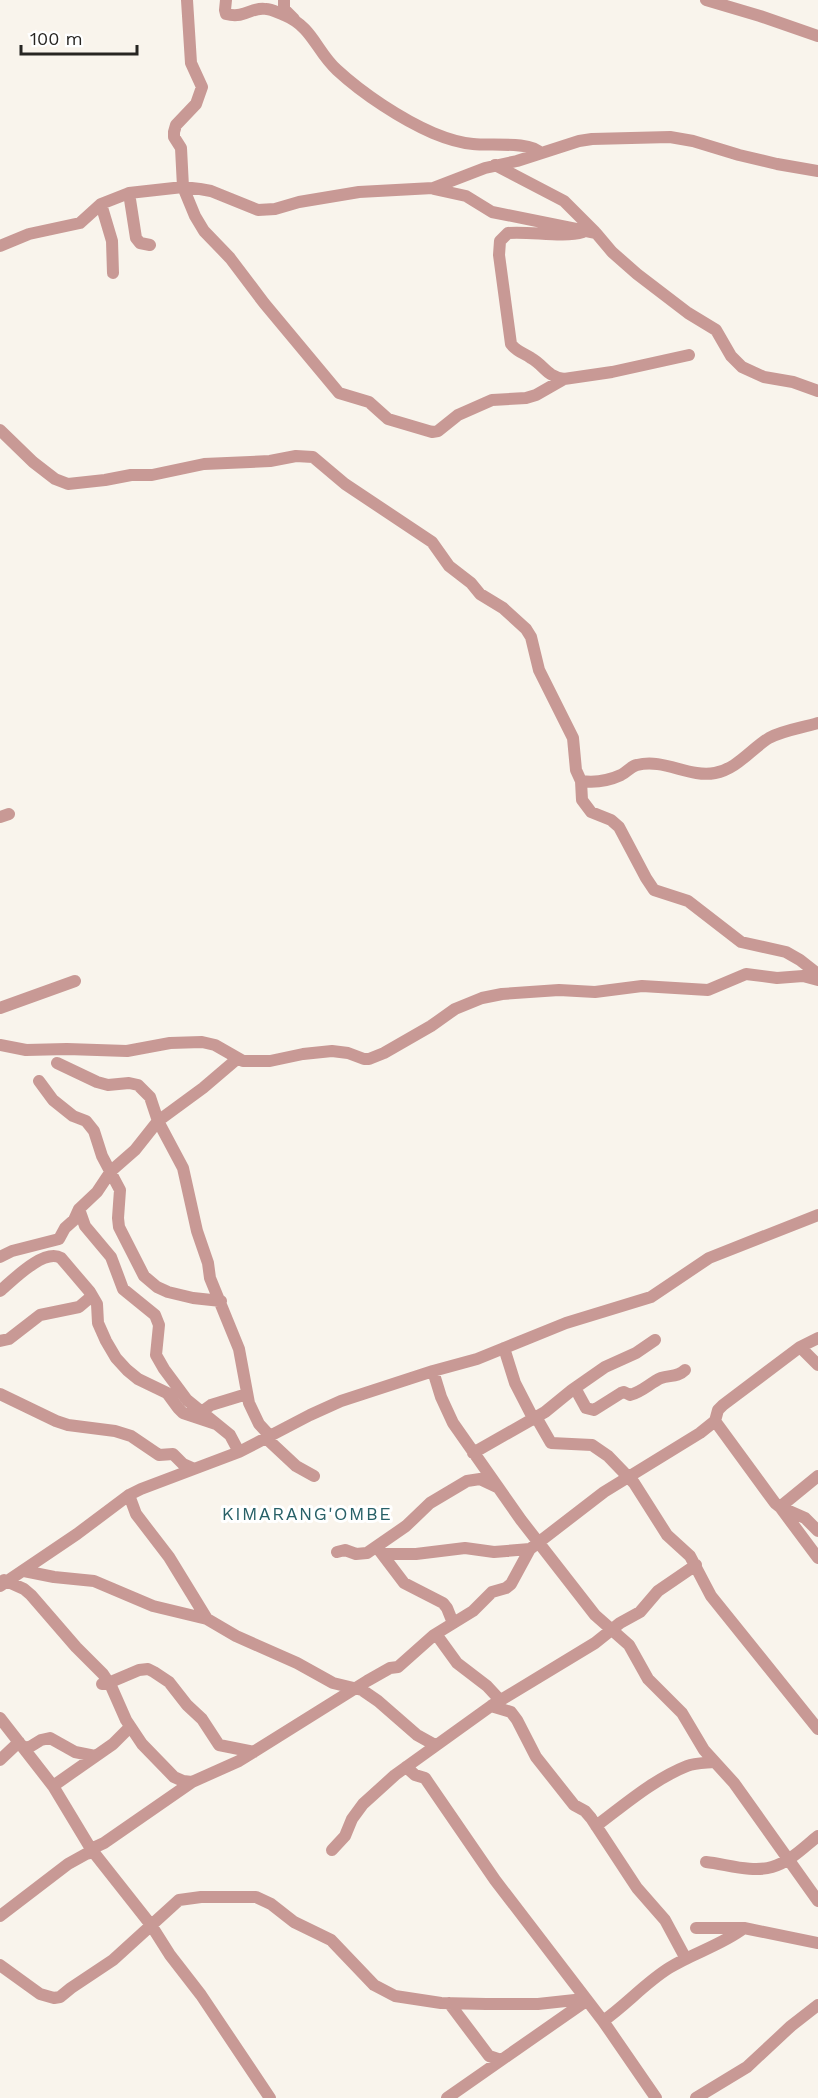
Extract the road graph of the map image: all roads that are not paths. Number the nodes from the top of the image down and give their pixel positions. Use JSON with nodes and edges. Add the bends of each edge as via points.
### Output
{"nodes":[{"id":1,"x":186,"y":0,"type":"edge"},
{"id":2,"x":226,"y":0,"type":"edge"},
{"id":3,"x":284,"y":0,"type":"edge"},
{"id":4,"x":706,"y":0,"type":"edge"},
{"id":5,"x":296,"y":21,"type":"junction"},
{"id":6,"x":818,"y":36,"type":"edge"},
{"id":7,"x":540,"y":153,"type":"junction"},
{"id":8,"x":495,"y":165,"type":"junction"},
{"id":9,"x":818,"y":171,"type":"edge"},
{"id":10,"x":183,"y":187,"type":"junction"},
{"id":11,"x":433,"y":188,"type":"junction"},
{"id":12,"x":129,"y":193,"type":"junction"},
{"id":13,"x":100,"y":204,"type":"junction"},
{"id":14,"x":592,"y":231,"type":"junction"},
{"id":15,"x":150,"y":245,"type":"dead end"},
{"id":16,"x":0,"y":246,"type":"edge"},
{"id":17,"x":113,"y":273,"type":"dead end"},
{"id":18,"x":689,"y":355,"type":"dead end"},
{"id":19,"x":564,"y":379,"type":"junction"},
{"id":20,"x":818,"y":391,"type":"edge"},
{"id":21,"x":0,"y":430,"type":"edge"},
{"id":22,"x":818,"y":723,"type":"edge"},
{"id":23,"x":581,"y":781,"type":"junction"},
{"id":24,"x":818,"y":974,"type":"edge"},
{"id":25,"x":818,"y":980,"type":"edge"},
{"id":26,"x":75,"y":981,"type":"dead end"},
{"id":27,"x":0,"y":1008,"type":"edge"},
{"id":28,"x":0,"y":1045,"type":"edge"},
{"id":29,"x":237,"y":1059,"type":"junction"},
{"id":30,"x":57,"y":1063,"type":"dead end"},
{"id":31,"x":39,"y":1081,"type":"dead end"},
{"id":32,"x":158,"y":1121,"type":"junction"},
{"id":33,"x":111,"y":1171,"type":"junction"},
{"id":34,"x":80,"y":1209,"type":"junction"},
{"id":35,"x":817,"y":1220,"type":"edge"},
{"id":36,"x":0,"y":1257,"type":"edge"},
{"id":37,"x":0,"y":1291,"type":"edge"},
{"id":38,"x":92,"y":1296,"type":"junction"},
{"id":39,"x":221,"y":1301,"type":"junction"},
{"id":40,"x":818,"y":1338,"type":"edge"},
{"id":41,"x":655,"y":1340,"type":"dead end"},
{"id":42,"x":0,"y":1341,"type":"edge"},
{"id":43,"x":800,"y":1347,"type":"junction"},
{"id":44,"x":504,"y":1348,"type":"junction"},
{"id":45,"x":818,"y":1365,"type":"edge"},
{"id":46,"x":685,"y":1370,"type":"dead end"},
{"id":47,"x":433,"y":1371,"type":"junction"},
{"id":48,"x":574,"y":1388,"type":"junction"},
{"id":49,"x":0,"y":1394,"type":"edge"},
{"id":50,"x":247,"y":1394,"type":"junction"},
{"id":51,"x":200,"y":1413,"type":"junction"},
{"id":52,"x":534,"y":1417,"type":"junction"},
{"id":53,"x":715,"y":1421,"type":"junction"},
{"id":54,"x":216,"y":1424,"type":"junction"},
{"id":55,"x":268,"y":1437,"type":"junction"},
{"id":56,"x":239,"y":1452,"type":"junction"},
{"id":57,"x":473,"y":1453,"type":"junction"},
{"id":58,"x":192,"y":1468,"type":"junction"},
{"id":59,"x":314,"y":1476,"type":"dead end"},
{"id":60,"x":818,"y":1476,"type":"edge"},
{"id":61,"x":628,"y":1477,"type":"junction"},
{"id":62,"x":499,"y":1488,"type":"junction"},
{"id":63,"x":129,"y":1495,"type":"junction"},
{"id":64,"x":780,"y":1507,"type":"junction"},
{"id":65,"x":818,"y":1531,"type":"edge"},
{"id":66,"x":535,"y":1546,"type":"junction"},
{"id":67,"x":380,"y":1550,"type":"junction"},
{"id":68,"x":337,"y":1552,"type":"dead end"},
{"id":69,"x":818,"y":1558,"type":"edge"},
{"id":70,"x":696,"y":1565,"type":"junction"},
{"id":71,"x":24,"y":1571,"type":"junction"},
{"id":72,"x":3,"y":1582,"type":"edge"},
{"id":73,"x":207,"y":1619,"type":"junction"},
{"id":74,"x":453,"y":1623,"type":"junction"},
{"id":75,"x":612,"y":1631,"type":"junction"},
{"id":76,"x":436,"y":1634,"type":"junction"},
{"id":77,"x":103,"y":1684,"type":"junction"},
{"id":78,"x":355,"y":1689,"type":"junction"},
{"id":79,"x":496,"y":1702,"type":"junction"},
{"id":80,"x":0,"y":1718,"type":"edge"},
{"id":81,"x":130,"y":1727,"type":"junction"},
{"id":82,"x":818,"y":1729,"type":"edge"},
{"id":83,"x":20,"y":1744,"type":"junction"},
{"id":84,"x":435,"y":1744,"type":"junction"},
{"id":85,"x":254,"y":1752,"type":"junction"},
{"id":86,"x":95,"y":1756,"type":"junction"},
{"id":87,"x":0,"y":1760,"type":"edge"},
{"id":88,"x":714,"y":1762,"type":"junction"},
{"id":89,"x":406,"y":1767,"type":"junction"},
{"id":90,"x":192,"y":1782,"type":"junction"},
{"id":91,"x":53,"y":1786,"type":"junction"},
{"id":92,"x":596,"y":1826,"type":"junction"},
{"id":93,"x":818,"y":1836,"type":"edge"},
{"id":94,"x":93,"y":1850,"type":"junction"},
{"id":95,"x":332,"y":1850,"type":"dead end"},
{"id":96,"x":788,"y":1860,"type":"junction"},
{"id":97,"x":706,"y":1862,"type":"dead end"},
{"id":98,"x":818,"y":1901,"type":"edge"},
{"id":99,"x":0,"y":1916,"type":"edge"},
{"id":100,"x":152,"y":1925,"type":"junction"},
{"id":101,"x":696,"y":1928,"type":"dead end"},
{"id":102,"x":744,"y":1928,"type":"junction"},
{"id":103,"x":818,"y":1943,"type":"edge"},
{"id":104,"x":686,"y":1959,"type":"junction"},
{"id":105,"x":0,"y":1965,"type":"edge"},
{"id":106,"x":585,"y":2000,"type":"junction"},
{"id":107,"x":449,"y":2003,"type":"junction"},
{"id":108,"x":818,"y":2005,"type":"edge"},
{"id":109,"x":620,"y":2010,"type":"junction"},
{"id":110,"x":603,"y":2021,"type":"junction"},
{"id":111,"x":611,"y":2034,"type":"junction"},
{"id":112,"x":501,"y":2060,"type":"junction"},
{"id":113,"x":270,"y":2098,"type":"edge"},
{"id":114,"x":447,"y":2098,"type":"edge"},
{"id":115,"x":656,"y":2098,"type":"edge"},
{"id":116,"x":696,"y":2098,"type":"edge"}],
"edges":[{"from":1,"to":10,"type":"street","via":[[191,63],[202,87],[196,104],[174,132],[181,148]]},
{"from":2,"to":5,"type":"street","via":[[226,14],[239,16],[266,8]]},
{"from":3,"to":5,"type":"street","via":[[284,9]]},
{"from":4,"to":6,"type":"street"},
{"from":5,"to":7,"type":"street","via":[[337,71],[401,116],[461,142],[531,146]]},
{"from":7,"to":8,"type":"street"},
{"from":7,"to":9,"type":"street","via":[[592,139],[670,137]]},
{"from":8,"to":11,"type":"street"},
{"from":8,"to":14,"type":"street","via":[[564,201]]},
{"from":10,"to":11,"type":"street","via":[[212,191],[258,210],[359,192]]},
{"from":10,"to":12,"type":"street"},
{"from":10,"to":19,"type":"street","via":[[204,231],[339,393],[369,402],[388,419],[438,431],[478,405],[536,395]]},
{"from":11,"to":14,"type":"street","via":[[466,196],[492,212]]},
{"from":12,"to":13,"type":"street"},
{"from":12,"to":15,"type":"street","via":[[136,238]]},
{"from":13,"to":16,"type":"street","via":[[80,223],[29,234]]},
{"from":13,"to":17,"type":"street","via":[[112,241]]},
{"from":14,"to":19,"type":"street","via":[[566,235],[508,232],[500,245],[511,344],[549,375]]},
{"from":14,"to":20,"type":"street","via":[[637,274],[716,330],[742,367]]},
{"from":18,"to":19,"type":"street"},
{"from":21,"to":23,"type":"street","via":[[33,462],[68,484],[152,475],[204,464],[312,457],[432,542],[444,562],[526,629],[539,670],[573,738]]},
{"from":22,"to":23,"type":"street","via":[[769,738],[735,765],[715,773],[654,763],[636,765],[602,782]]},
{"from":23,"to":24,"type":"street","via":[[584,804],[619,827],[654,890],[688,901],[741,942],[786,952]]},
{"from":25,"to":29,"type":"street","via":[[752,973],[708,990],[642,986],[595,992],[502,994],[455,1009],[369,1059],[332,1051],[270,1061]]},
{"from":26,"to":27,"type":"street"},
{"from":28,"to":29,"type":"street","via":[[26,1050],[127,1051],[202,1042]]},
{"from":29,"to":32,"type":"street"},
{"from":30,"to":32,"type":"street","via":[[108,1085],[138,1085],[150,1097]]},
{"from":31,"to":33,"type":"street","via":[[64,1109],[90,1125]]},
{"from":32,"to":33,"type":"street","via":[[135,1150]]},
{"from":32,"to":39,"type":"street","via":[[183,1168],[210,1278]]},
{"from":33,"to":34,"type":"street"},
{"from":33,"to":39,"type":"street","via":[[120,1190],[118,1223],[144,1276],[168,1292]]},
{"from":34,"to":36,"type":"street","via":[[58,1239]]},
{"from":34,"to":51,"type":"street","via":[[85,1226],[111,1257],[123,1289],[155,1316],[159,1325],[158,1359]]},
{"from":35,"to":44,"type":"street","via":[[709,1258],[651,1297],[579,1318]]},
{"from":37,"to":38,"type":"street","via":[[34,1263],[56,1255]]},
{"from":38,"to":42,"type":"street","via":[[79,1307],[40,1315],[9,1339]]},
{"from":38,"to":54,"type":"street","via":[[106,1341],[127,1370],[167,1393],[183,1413]]},
{"from":39,"to":50,"type":"street","via":[[239,1349]]},
{"from":40,"to":43,"type":"street"},
{"from":41,"to":48,"type":"street"},
{"from":43,"to":45,"type":"street"},
{"from":43,"to":53,"type":"street","via":[[723,1405]]},
{"from":44,"to":47,"type":"street"},
{"from":44,"to":52,"type":"street","via":[[515,1383]]},
{"from":46,"to":48,"type":"street","via":[[636,1394],[621,1393],[594,1410],[586,1408]]},
{"from":47,"to":55,"type":"street","via":[[341,1401]]},
{"from":47,"to":57,"type":"street","via":[[446,1409]]},
{"from":48,"to":52,"type":"street"},
{"from":49,"to":58,"type":"street","via":[[68,1425],[125,1434],[159,1455],[173,1454]]},
{"from":50,"to":51,"type":"street","via":[[211,1405]]},
{"from":50,"to":55,"type":"street"},
{"from":51,"to":54,"type":"street"},
{"from":52,"to":57,"type":"street"},
{"from":52,"to":61,"type":"street","via":[[550,1443],[592,1445]]},
{"from":53,"to":61,"type":"street"},
{"from":53,"to":64,"type":"street"},
{"from":54,"to":56,"type":"street","via":[[230,1435]]},
{"from":55,"to":56,"type":"street"},
{"from":55,"to":59,"type":"street","via":[[296,1466]]},
{"from":56,"to":58,"type":"street"},
{"from":57,"to":62,"type":"street"},
{"from":58,"to":63,"type":"street"},
{"from":60,"to":64,"type":"street"},
{"from":61,"to":66,"type":"street"},
{"from":61,"to":70,"type":"street","via":[[667,1535]]},
{"from":62,"to":66,"type":"street"},
{"from":62,"to":67,"type":"street","via":[[480,1479],[467,1481],[430,1503]]},
{"from":63,"to":71,"type":"street"},
{"from":63,"to":73,"type":"street","via":[[136,1514],[169,1557]]},
{"from":64,"to":65,"type":"street","via":[[799,1515]]},
{"from":64,"to":69,"type":"street"},
{"from":66,"to":67,"type":"street","via":[[494,1552],[465,1548],[416,1554]]},
{"from":66,"to":74,"type":"street","via":[[511,1584],[492,1592],[473,1611]]},
{"from":66,"to":75,"type":"street"},
{"from":67,"to":68,"type":"street","via":[[360,1555],[345,1550]]},
{"from":67,"to":74,"type":"street","via":[[404,1583],[442,1603]]},
{"from":70,"to":75,"type":"street","via":[[658,1591],[644,1609]]},
{"from":70,"to":82,"type":"street","via":[[711,1596]]},
{"from":71,"to":72,"type":"street"},
{"from":71,"to":73,"type":"street","via":[[94,1581],[153,1606]]},
{"from":72,"to":77,"type":"street","via":[[31,1595]]},
{"from":73,"to":78,"type":"street","via":[[333,1683]]},
{"from":74,"to":76,"type":"street"},
{"from":75,"to":79,"type":"street"},
{"from":75,"to":88,"type":"street","via":[[629,1645],[648,1679],[681,1713]]},
{"from":76,"to":78,"type":"street","via":[[398,1667]]},
{"from":76,"to":79,"type":"street","via":[[457,1663],[487,1686]]},
{"from":77,"to":81,"type":"street"},
{"from":77,"to":85,"type":"street","via":[[139,1670],[150,1670],[169,1682],[219,1744]]},
{"from":78,"to":84,"type":"street","via":[[378,1701],[417,1735]]},
{"from":78,"to":85,"type":"street"},
{"from":79,"to":84,"type":"street"},
{"from":79,"to":92,"type":"street","via":[[511,1712],[536,1757]]},
{"from":80,"to":83,"type":"street"},
{"from":81,"to":86,"type":"street"},
{"from":81,"to":90,"type":"street","via":[[164,1769],[178,1780]]},
{"from":83,"to":86,"type":"street","via":[[28,1748],[50,1738],[75,1752]]},
{"from":83,"to":87,"type":"street"},
{"from":83,"to":91,"type":"street"},
{"from":84,"to":89,"type":"street"},
{"from":85,"to":90,"type":"street"},
{"from":86,"to":91,"type":"street"},
{"from":88,"to":92,"type":"street","via":[[678,1770]]},
{"from":88,"to":96,"type":"street","via":[[734,1783]]},
{"from":89,"to":95,"type":"street","via":[[395,1774],[387,1794]]},
{"from":89,"to":106,"type":"street","via":[[425,1779]]},
{"from":90,"to":94,"type":"street"},
{"from":91,"to":94,"type":"street"},
{"from":92,"to":104,"type":"street","via":[[637,1888],[665,1920]]},
{"from":93,"to":96,"type":"street"},
{"from":94,"to":99,"type":"street","via":[[68,1864]]},
{"from":94,"to":100,"type":"street"},
{"from":96,"to":97,"type":"street","via":[[762,1868]]},
{"from":96,"to":98,"type":"street"},
{"from":100,"to":105,"type":"street","via":[[113,1960],[60,1997],[40,1994]]},
{"from":100,"to":107,"type":"street","via":[[175,1902],[186,1898],[256,1897],[272,1904],[294,1923],[331,1940],[380,1989],[403,1999]]},
{"from":100,"to":113,"type":"street"},
{"from":101,"to":102,"type":"street"},
{"from":102,"to":103,"type":"street"},
{"from":102,"to":104,"type":"street"},
{"from":104,"to":109,"type":"street","via":[[652,1980]]},
{"from":106,"to":107,"type":"street"},
{"from":106,"to":110,"type":"street"},
{"from":106,"to":112,"type":"street"},
{"from":107,"to":112,"type":"street","via":[[489,2056]]},
{"from":108,"to":116,"type":"street","via":[[747,2067]]},
{"from":109,"to":110,"type":"street"},
{"from":109,"to":111,"type":"street"},
{"from":110,"to":111,"type":"street"},
{"from":111,"to":115,"type":"street"},
{"from":112,"to":114,"type":"street"}]}
